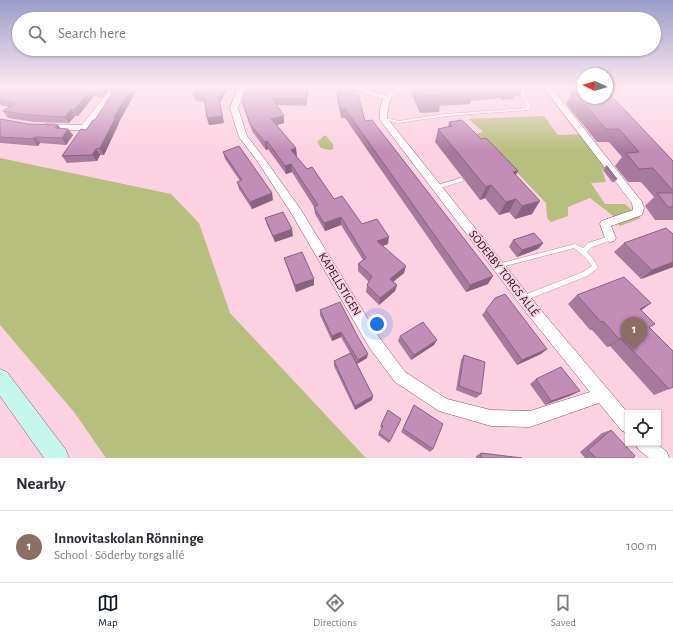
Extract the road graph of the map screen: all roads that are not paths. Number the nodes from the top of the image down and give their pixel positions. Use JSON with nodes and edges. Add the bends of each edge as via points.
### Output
{"nodes":[{"id":1,"x":99,"y":108,"type":"edge"},
{"id":2,"x":234,"y":108,"type":"edge"},
{"id":3,"x":384,"y":108,"type":"edge"},
{"id":4,"x":528,"y":108,"type":"edge"},
{"id":5,"x":564,"y":108,"type":"edge"},
{"id":6,"x":383,"y":118,"type":"junction"},
{"id":7,"x":34,"y":126,"type":"edge"},
{"id":8,"x":84,"y":128,"type":"junction"},
{"id":9,"x":76,"y":140,"type":"edge"},
{"id":10,"x":461,"y":180,"type":"dead end"},
{"id":11,"x":437,"y":187,"type":"junction"},
{"id":12,"x":610,"y":238,"type":"joint"},
{"id":13,"x":584,"y":251,"type":"junction"},
{"id":14,"x":498,"y":266,"type":"junction"},
{"id":15,"x":524,"y":298,"type":"junction"},
{"id":16,"x":0,"y":379,"type":"edge"},
{"id":17,"x":602,"y":395,"type":"junction"},
{"id":18,"x":625,"y":422,"type":"edge"},
{"id":19,"x":647,"y":446,"type":"edge"},
{"id":20,"x":58,"y":458,"type":"edge"},
{"id":21,"x":661,"y":458,"type":"edge"}],
"edges":[{"from":1,"to":8,"type":"street"},
{"from":2,"to":17,"type":"street","name":"KAPELLSTIGEN","via":[[243,137],[297,213],[374,342],[400,377],[444,406],[491,418],[530,419]]},
{"from":3,"to":6,"type":"street"},
{"from":4,"to":6,"type":"lane","via":[[398,122]]},
{"from":5,"to":12,"type":"street","via":[[639,208],[638,212],[605,224]]},
{"from":6,"to":11,"type":"street","name":"SÖDERBY TORGS ALLÉ"},
{"from":7,"to":8,"type":"street"},
{"from":8,"to":9,"type":"street"},
{"from":10,"to":11,"type":"lane"},
{"from":11,"to":14,"type":"street","name":"SÖDERBY TORGS ALLÉ"},
{"from":12,"to":13,"type":"lane","via":[[590,245]]},
{"from":13,"to":14,"type":"lane","via":[[574,246]]},
{"from":13,"to":15,"type":"lane","via":[[595,267],[585,274]]},
{"from":14,"to":15,"type":"street","name":"SÖDERBY TORGS ALLÉ"},
{"from":15,"to":17,"type":"street","name":"SÖDERBY TORGS ALLÉ"},
{"from":16,"to":20,"type":"main road"},
{"from":17,"to":18,"type":"street","name":"SÖDERBY TORGS ALLÉ"},
{"from":19,"to":21,"type":"street"}]}
